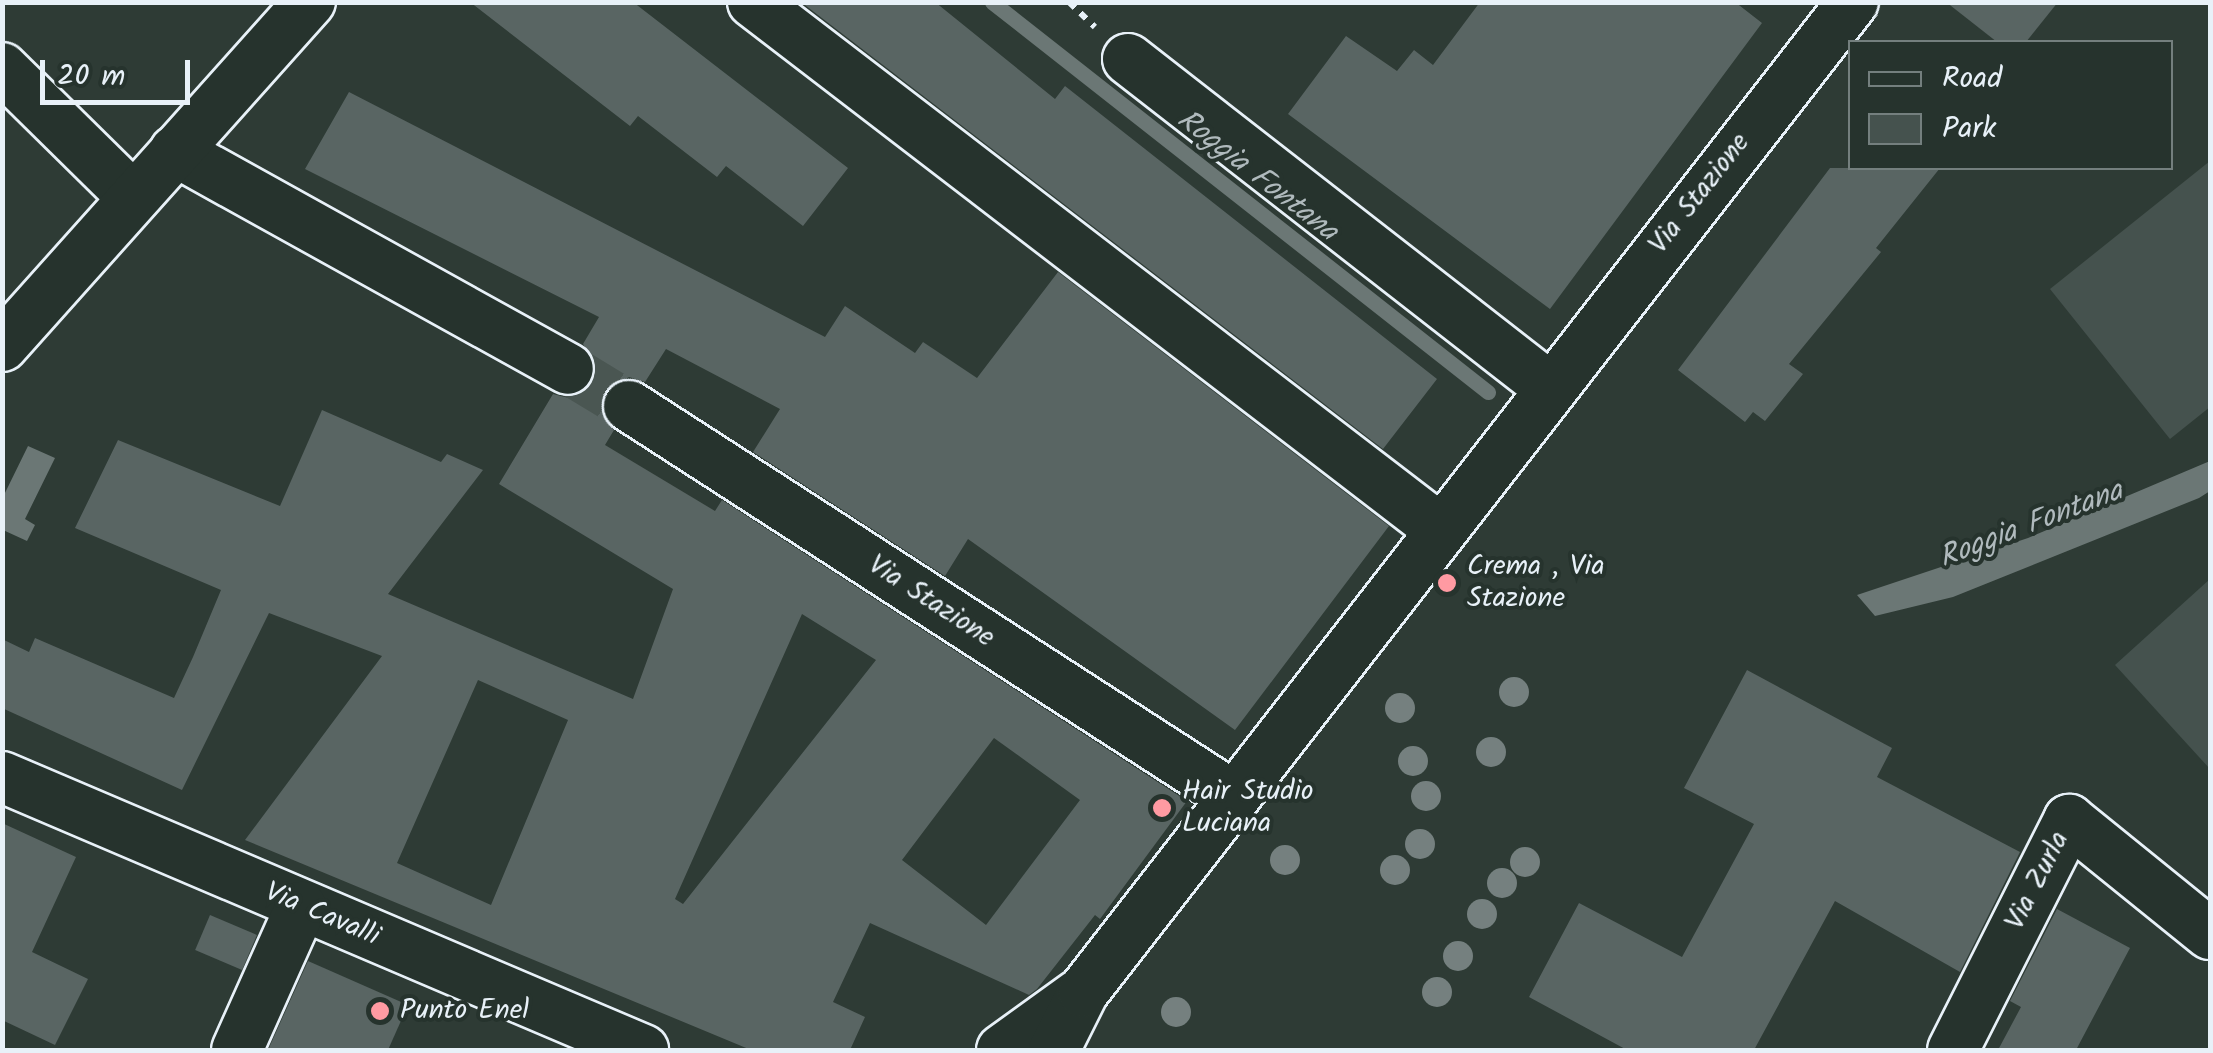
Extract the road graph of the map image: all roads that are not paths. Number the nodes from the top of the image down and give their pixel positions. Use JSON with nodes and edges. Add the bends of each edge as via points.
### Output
{"nodes":[{"id":1,"x":310,"y":2,"type":"edge"},
{"id":2,"x":753,"y":2,"type":"edge"},
{"id":3,"x":1837,"y":8,"type":"edge"},
{"id":4,"x":1128,"y":59,"type":"dead end"},
{"id":5,"x":2,"y":68,"type":"edge"},
{"id":6,"x":175,"y":151,"type":"junction"},
{"id":7,"x":134,"y":197,"type":"junction"},
{"id":8,"x":2,"y":346,"type":"edge"},
{"id":9,"x":568,"y":369,"type":"tunnel mouth"},
{"id":10,"x":1549,"y":388,"type":"junction"},
{"id":11,"x":629,"y":406,"type":"tunnel mouth"},
{"id":12,"x":1441,"y":530,"type":"junction"},
{"id":13,"x":2,"y":777,"type":"edge"},
{"id":14,"x":1234,"y":797,"type":"junction"},
{"id":15,"x":301,"y":907,"type":"junction"},
{"id":16,"x":2210,"y":934,"type":"edge"},
{"id":17,"x":1082,"y":992,"type":"junction"},
{"id":18,"x":236,"y":1050,"type":"edge"},
{"id":19,"x":643,"y":1050,"type":"edge"},
{"id":20,"x":1002,"y":1050,"type":"edge"},
{"id":21,"x":1054,"y":1050,"type":"edge"},
{"id":22,"x":1953,"y":1050,"type":"edge"}],
"edges":[{"from":1,"to":6,"type":"street"},
{"from":2,"to":12,"type":"street"},
{"from":3,"to":10,"type":"street","name":"Via Stazione"},
{"from":4,"to":10,"type":"street"},
{"from":5,"to":7,"type":"street"},
{"from":6,"to":7,"type":"street"},
{"from":6,"to":9,"type":"street"},
{"from":7,"to":8,"type":"street"},
{"from":10,"to":12,"type":"street","name":"Via Stazione"},
{"from":11,"to":14,"type":"street","name":"Via Stazione"},
{"from":12,"to":14,"type":"street","name":"Via Stazione"},
{"from":13,"to":15,"type":"street","name":"Via Cavalli"},
{"from":14,"to":17,"type":"street","name":"Via Stazione"},
{"from":15,"to":18,"type":"street"},
{"from":15,"to":19,"type":"street","name":"Via Cavalli"},
{"from":16,"to":22,"type":"street","name":"Via Zurla","via":[[2069,820]]},
{"from":17,"to":20,"type":"street","name":"Via Stazione"},
{"from":17,"to":21,"type":"street","name":"Via Stazione"}]}
